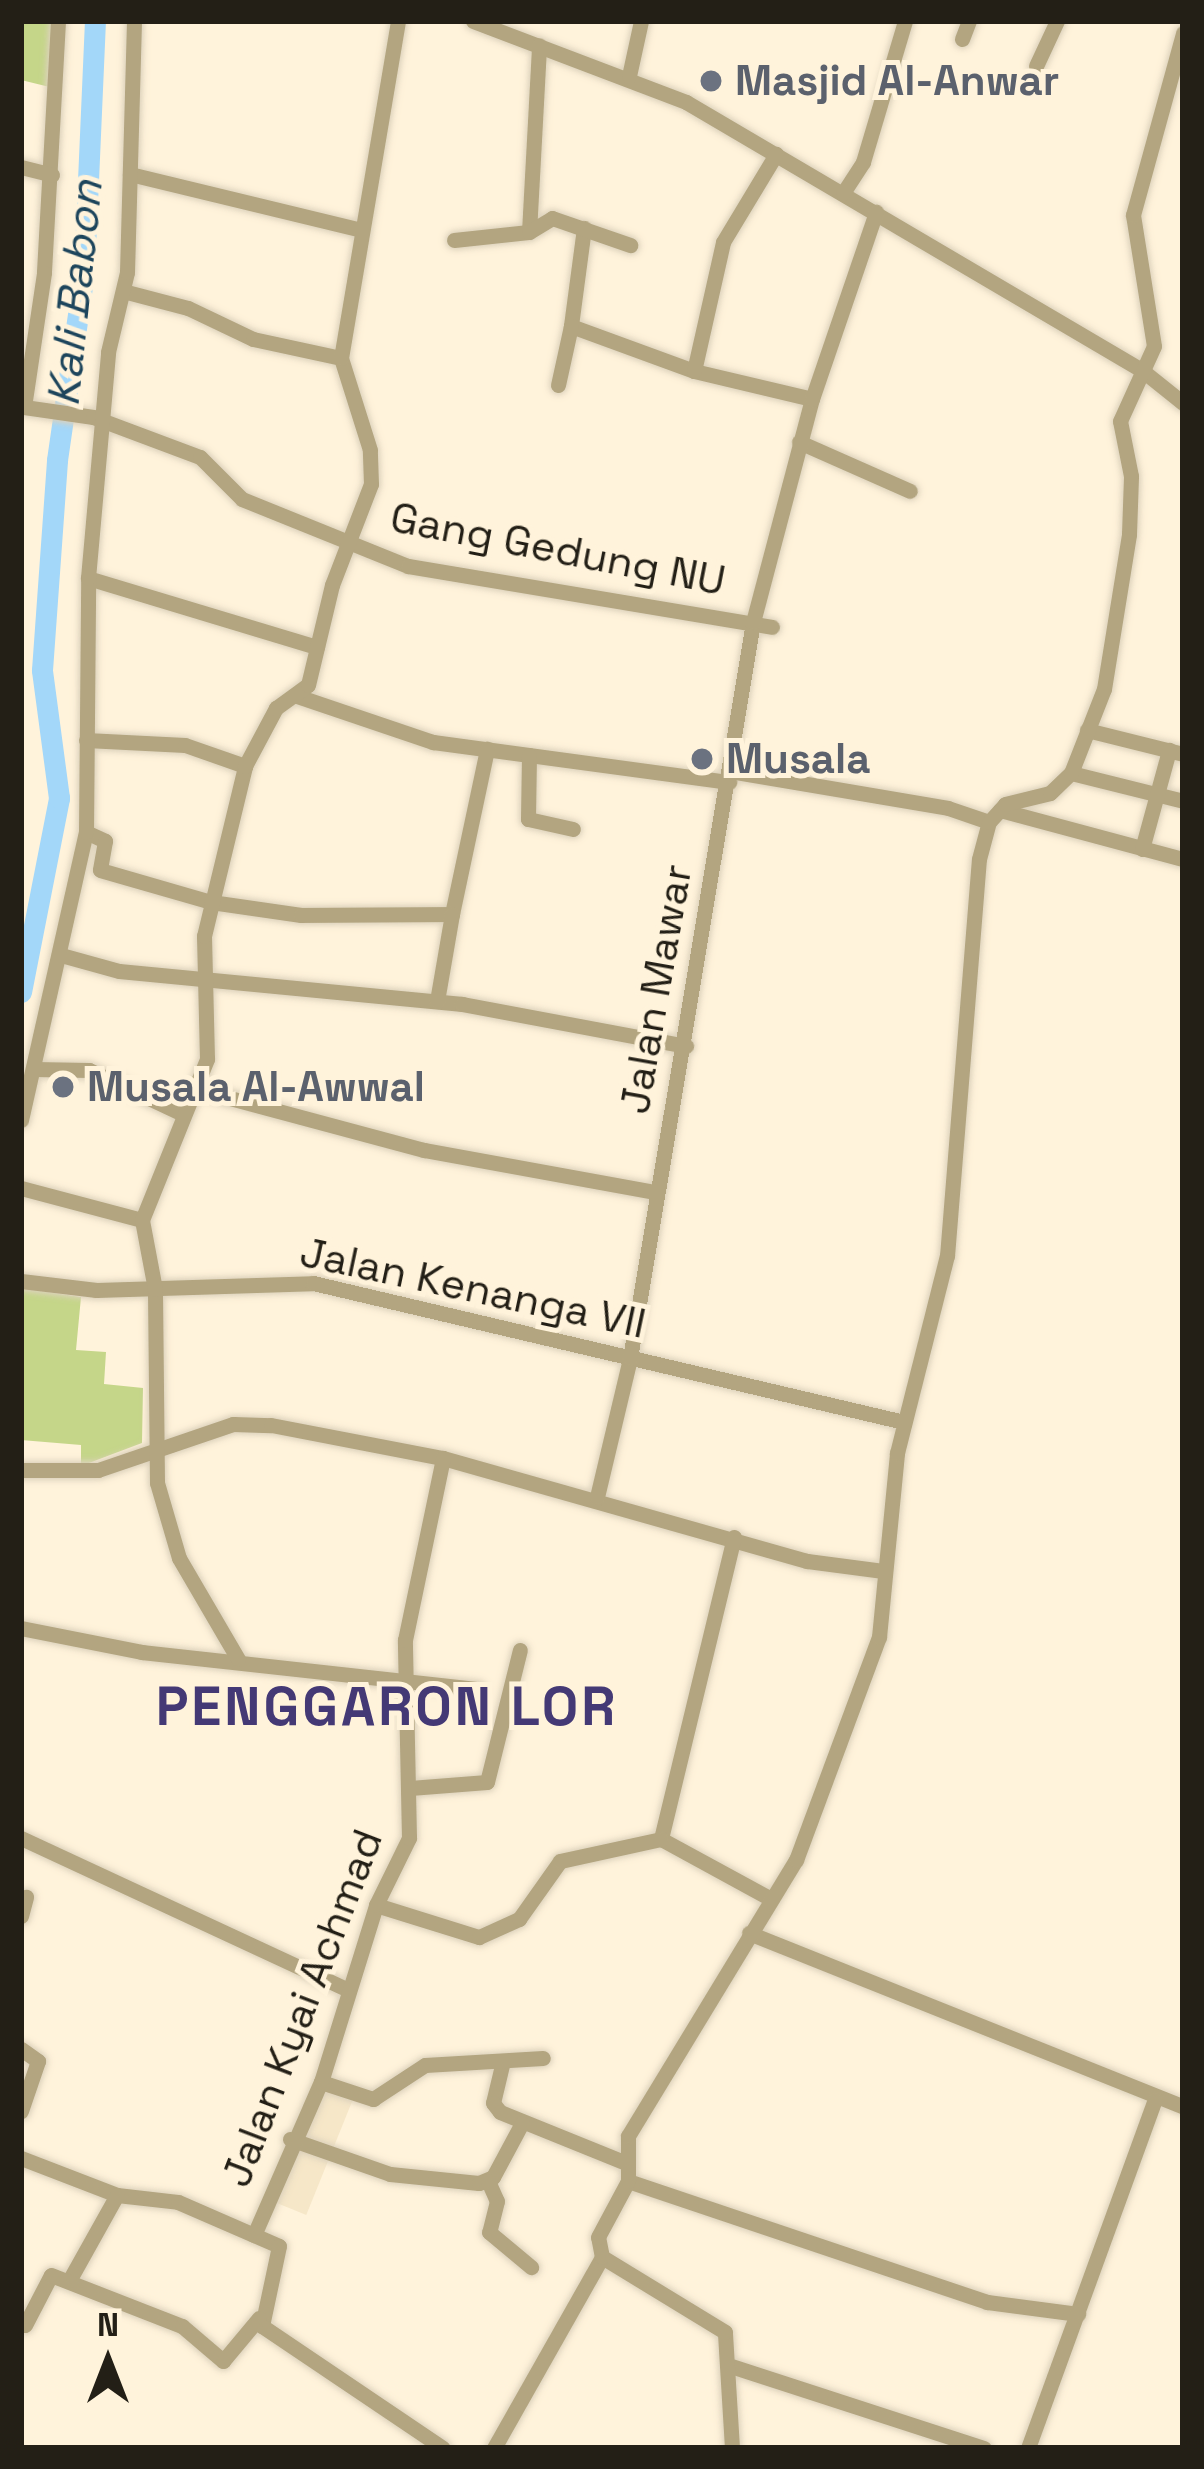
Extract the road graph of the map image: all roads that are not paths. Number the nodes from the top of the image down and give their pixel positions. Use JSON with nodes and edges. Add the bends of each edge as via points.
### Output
{"nodes":[{"id":1,"x":58,"y":21,"type":"edge"},
{"id":2,"x":134,"y":21,"type":"edge"},
{"id":3,"x":398,"y":21,"type":"edge"},
{"id":4,"x":473,"y":21,"type":"edge"},
{"id":5,"x":641,"y":21,"type":"edge"},
{"id":6,"x":905,"y":21,"type":"edge"},
{"id":7,"x":969,"y":21,"type":"edge"},
{"id":8,"x":1057,"y":21,"type":"edge"},
{"id":9,"x":1183,"y":33,"type":"edge"},
{"id":10,"x":962,"y":39,"type":"dead end"},
{"id":11,"x":539,"y":45,"type":"junction"},
{"id":12,"x":1036,"y":66,"type":"dead end"},
{"id":13,"x":629,"y":76,"type":"junction"},
{"id":14,"x":776,"y":154,"type":"junction"},
{"id":15,"x":21,"y":167,"type":"edge"},
{"id":16,"x":130,"y":174,"type":"junction"},
{"id":17,"x":52,"y":175,"type":"junction"},
{"id":18,"x":843,"y":193,"type":"junction"},
{"id":19,"x":876,"y":212,"type":"junction"},
{"id":20,"x":584,"y":228,"type":"junction"},
{"id":21,"x":357,"y":229,"type":"junction"},
{"id":22,"x":529,"y":232,"type":"junction"},
{"id":23,"x":454,"y":240,"type":"dead end"},
{"id":24,"x":630,"y":245,"type":"dead end"},
{"id":25,"x":123,"y":291,"type":"junction"},
{"id":26,"x":571,"y":326,"type":"junction"},
{"id":27,"x":28,"y":330,"type":"edge"},
{"id":28,"x":341,"y":358,"type":"junction"},
{"id":29,"x":694,"y":370,"type":"junction"},
{"id":30,"x":1143,"y":370,"type":"junction"},
{"id":31,"x":558,"y":386,"type":"dead end"},
{"id":32,"x":812,"y":399,"type":"junction"},
{"id":33,"x":1183,"y":403,"type":"edge"},
{"id":34,"x":97,"y":418,"type":"junction"},
{"id":35,"x":800,"y":442,"type":"junction"},
{"id":36,"x":910,"y":491,"type":"dead end"},
{"id":37,"x":349,"y":544,"type":"junction"},
{"id":38,"x":88,"y":578,"type":"junction"},
{"id":39,"x":753,"y":622,"type":"junction"},
{"id":40,"x":772,"y":627,"type":"dead end"},
{"id":41,"x":317,"y":646,"type":"junction"},
{"id":42,"x":297,"y":696,"type":"junction"},
{"id":43,"x":1088,"y":730,"type":"junction"},
{"id":44,"x":86,"y":740,"type":"junction"},
{"id":45,"x":487,"y":749,"type":"junction"},
{"id":46,"x":1176,"y":752,"type":"edge"},
{"id":47,"x":529,"y":755,"type":"junction"},
{"id":48,"x":245,"y":766,"type":"junction"},
{"id":49,"x":1071,"y":773,"type":"junction"},
{"id":50,"x":729,"y":776,"type":"junction"},
{"id":51,"x":1158,"y":795,"type":"junction"},
{"id":52,"x":1183,"y":801,"type":"edge"},
{"id":53,"x":994,"y":816,"type":"junction"},
{"id":54,"x":573,"y":829,"type":"dead end"},
{"id":55,"x":86,"y":832,"type":"junction"},
{"id":56,"x":1142,"y":849,"type":"junction"},
{"id":57,"x":1183,"y":859,"type":"edge"},
{"id":58,"x":211,"y":902,"type":"junction"},
{"id":59,"x":452,"y":914,"type":"junction"},
{"id":60,"x":62,"y":955,"type":"junction"},
{"id":61,"x":202,"y":976,"type":"junction"},
{"id":62,"x":437,"y":1001,"type":"junction"},
{"id":63,"x":686,"y":1046,"type":"junction"},
{"id":64,"x":34,"y":1069,"type":"junction"},
{"id":65,"x":196,"y":1089,"type":"junction"},
{"id":66,"x":183,"y":1114,"type":"junction"},
{"id":67,"x":21,"y":1120,"type":"edge"},
{"id":68,"x":21,"y":1188,"type":"edge"},
{"id":69,"x":656,"y":1192,"type":"junction"},
{"id":70,"x":142,"y":1220,"type":"junction"},
{"id":71,"x":21,"y":1280,"type":"edge"},
{"id":72,"x":155,"y":1289,"type":"junction"},
{"id":73,"x":630,"y":1358,"type":"junction"},
{"id":74,"x":904,"y":1422,"type":"junction"},
{"id":75,"x":152,"y":1448,"type":"junction"},
{"id":76,"x":443,"y":1458,"type":"junction"},
{"id":77,"x":21,"y":1470,"type":"edge"},
{"id":78,"x":597,"y":1497,"type":"junction"},
{"id":79,"x":734,"y":1537,"type":"junction"},
{"id":80,"x":883,"y":1571,"type":"junction"},
{"id":81,"x":21,"y":1628,"type":"edge"},
{"id":82,"x":520,"y":1650,"type":"dead end"},
{"id":83,"x":238,"y":1659,"type":"junction"},
{"id":84,"x":405,"y":1679,"type":"junction"},
{"id":85,"x":478,"y":1689,"type":"dead end"},
{"id":86,"x":410,"y":1788,"type":"junction"},
{"id":87,"x":21,"y":1838,"type":"edge"},
{"id":88,"x":661,"y":1839,"type":"junction"},
{"id":89,"x":26,"y":1897,"type":"dead end"},
{"id":90,"x":769,"y":1898,"type":"junction"},
{"id":91,"x":376,"y":1906,"type":"junction"},
{"id":92,"x":21,"y":1916,"type":"edge"},
{"id":93,"x":749,"y":1933,"type":"junction"},
{"id":94,"x":348,"y":1990,"type":"junction"},
{"id":95,"x":21,"y":2049,"type":"edge"},
{"id":96,"x":543,"y":2058,"type":"dead end"},
{"id":97,"x":502,"y":2061,"type":"junction"},
{"id":98,"x":321,"y":2082,"type":"junction"},
{"id":99,"x":1155,"y":2099,"type":"junction"},
{"id":100,"x":1183,"y":2107,"type":"edge"},
{"id":101,"x":21,"y":2111,"type":"edge"},
{"id":102,"x":522,"y":2123,"type":"junction"},
{"id":103,"x":290,"y":2140,"type":"junction"},
{"id":104,"x":21,"y":2158,"type":"edge"},
{"id":105,"x":624,"y":2162,"type":"junction"},
{"id":106,"x":488,"y":2181,"type":"junction"},
{"id":107,"x":628,"y":2181,"type":"junction"},
{"id":108,"x":117,"y":2194,"type":"junction"},
{"id":109,"x":254,"y":2235,"type":"junction"},
{"id":110,"x":602,"y":2258,"type":"junction"},
{"id":111,"x":531,"y":2267,"type":"dead end"},
{"id":112,"x":70,"y":2279,"type":"junction"},
{"id":113,"x":1078,"y":2314,"type":"junction"},
{"id":114,"x":259,"y":2318,"type":"junction"},
{"id":115,"x":25,"y":2325,"type":"dead end"},
{"id":116,"x":731,"y":2366,"type":"junction"},
{"id":117,"x":418,"y":2434,"type":"junction"},
{"id":118,"x":406,"y":2448,"type":"edge"},
{"id":119,"x":443,"y":2448,"type":"edge"},
{"id":120,"x":494,"y":2448,"type":"edge"},
{"id":121,"x":732,"y":2448,"type":"edge"},
{"id":122,"x":984,"y":2448,"type":"edge"},
{"id":123,"x":1028,"y":2448,"type":"edge"}],
"edges":[{"from":1,"to":17,"type":"street"},
{"from":2,"to":16,"type":"street"},
{"from":3,"to":21,"type":"street"},
{"from":4,"to":11,"type":"street"},
{"from":5,"to":13,"type":"street"},
{"from":6,"to":18,"type":"street","via":[[862,162]]},
{"from":7,"to":10,"type":"street"},
{"from":8,"to":12,"type":"street"},
{"from":9,"to":30,"type":"street","via":[[1132,215],[1154,328]]},
{"from":11,"to":13,"type":"street"},
{"from":11,"to":22,"type":"street"},
{"from":13,"to":14,"type":"street"},
{"from":14,"to":18,"type":"street"},
{"from":14,"to":29,"type":"street","via":[[723,242]]},
{"from":15,"to":17,"type":"street"},
{"from":16,"to":21,"type":"street"},
{"from":16,"to":25,"type":"street"},
{"from":17,"to":27,"type":"street"},
{"from":18,"to":19,"type":"street"},
{"from":19,"to":30,"type":"street"},
{"from":19,"to":32,"type":"street","name":"Jalan Mawar"},
{"from":20,"to":22,"type":"street","via":[[544,218]]},
{"from":20,"to":24,"type":"street"},
{"from":20,"to":26,"type":"street"},
{"from":21,"to":28,"type":"street"},
{"from":22,"to":23,"type":"street"},
{"from":25,"to":28,"type":"street","via":[[176,304],[253,339]]},
{"from":25,"to":34,"type":"street"},
{"from":26,"to":29,"type":"street"},
{"from":26,"to":31,"type":"street"},
{"from":27,"to":34,"type":"street","name":"Gang Gedung NU","via":[[24,407]]},
{"from":28,"to":37,"type":"street","via":[[373,470]]},
{"from":29,"to":32,"type":"street"},
{"from":30,"to":33,"type":"street"},
{"from":30,"to":43,"type":"street","via":[[1120,422],[1131,476],[1129,534],[1104,689]]},
{"from":32,"to":35,"type":"street","name":"Jalan Mawar"},
{"from":34,"to":37,"type":"street","name":"Gang Gedung NU","via":[[200,457],[242,499]]},
{"from":34,"to":38,"type":"street"},
{"from":35,"to":36,"type":"street"},
{"from":35,"to":39,"type":"street","name":"Jalan Mawar"},
{"from":37,"to":39,"type":"street","name":"Gang Gedung NU","via":[[415,568]]},
{"from":37,"to":41,"type":"street"},
{"from":38,"to":41,"type":"street"},
{"from":38,"to":44,"type":"street"},
{"from":39,"to":40,"type":"street","name":"Gang Gedung NU"},
{"from":39,"to":50,"type":"street","name":"Jalan Mawar"},
{"from":41,"to":42,"type":"street"},
{"from":42,"to":45,"type":"street","via":[[433,742]]},
{"from":42,"to":48,"type":"street","via":[[276,709]]},
{"from":43,"to":46,"type":"street"},
{"from":43,"to":49,"type":"street"},
{"from":44,"to":48,"type":"street","via":[[185,745]]},
{"from":44,"to":55,"type":"street"},
{"from":45,"to":47,"type":"street"},
{"from":45,"to":59,"type":"street"},
{"from":46,"to":51,"type":"street"},
{"from":47,"to":50,"type":"street"},
{"from":47,"to":54,"type":"street","via":[[528,819]]},
{"from":48,"to":58,"type":"street"},
{"from":49,"to":51,"type":"street"},
{"from":49,"to":53,"type":"street","via":[[1050,793]]},
{"from":50,"to":53,"type":"street"},
{"from":50,"to":63,"type":"street","name":"Jalan Mawar"},
{"from":51,"to":52,"type":"street"},
{"from":51,"to":56,"type":"street"},
{"from":53,"to":56,"type":"street"},
{"from":53,"to":74,"type":"street","via":[[978,867],[944,1279]]},
{"from":55,"to":58,"type":"street","via":[[105,841],[100,871]]},
{"from":55,"to":60,"type":"street"},
{"from":56,"to":57,"type":"street"},
{"from":58,"to":59,"type":"street","via":[[301,915]]},
{"from":58,"to":61,"type":"street"},
{"from":59,"to":62,"type":"street"},
{"from":60,"to":61,"type":"street","via":[[119,971]]},
{"from":60,"to":64,"type":"street"},
{"from":61,"to":62,"type":"street"},
{"from":61,"to":65,"type":"street","via":[[207,1059]]},
{"from":62,"to":63,"type":"street"},
{"from":63,"to":69,"type":"street","name":"Jalan Mawar"},
{"from":64,"to":66,"type":"street","via":[[89,1070]]},
{"from":64,"to":67,"type":"street"},
{"from":65,"to":66,"type":"street"},
{"from":65,"to":69,"type":"street","via":[[424,1150]]},
{"from":66,"to":70,"type":"street"},
{"from":68,"to":70,"type":"street"},
{"from":69,"to":73,"type":"street","name":"Jalan Mawar"},
{"from":70,"to":72,"type":"street"},
{"from":71,"to":72,"type":"street","name":"Jalan Kenanga VII"},
{"from":72,"to":73,"type":"street","name":"Jalan Kenanga VII","via":[[313,1282]]},
{"from":72,"to":75,"type":"street"},
{"from":73,"to":74,"type":"street","name":"Jalan Kenanga VII"},
{"from":73,"to":78,"type":"street","name":"Jalan Mawar"},
{"from":74,"to":80,"type":"street"},
{"from":75,"to":76,"type":"street","via":[[250,1423]]},
{"from":75,"to":77,"type":"street","via":[[98,1470]]},
{"from":75,"to":83,"type":"street","via":[[178,1558]]},
{"from":76,"to":78,"type":"street"},
{"from":76,"to":84,"type":"street","name":"Jalan Kyai Achmad","via":[[406,1629]]},
{"from":78,"to":79,"type":"street"},
{"from":79,"to":80,"type":"street","via":[[807,1561]]},
{"from":79,"to":88,"type":"street"},
{"from":80,"to":90,"type":"street","via":[[882,1625],[864,1683],[796,1860]]},
{"from":81,"to":83,"type":"street","via":[[104,1647]]},
{"from":82,"to":86,"type":"street","via":[[487,1782]]},
{"from":83,"to":84,"type":"street"},
{"from":84,"to":85,"type":"street"},
{"from":84,"to":86,"type":"street","name":"Jalan Kyai Achmad"},
{"from":86,"to":91,"type":"street","name":"Jalan Kyai Achmad","via":[[409,1838]]},
{"from":87,"to":94,"type":"street"},
{"from":88,"to":90,"type":"street"},
{"from":88,"to":91,"type":"street","via":[[560,1861],[519,1919],[479,1937]]},
{"from":89,"to":92,"type":"street"},
{"from":90,"to":93,"type":"street"},
{"from":91,"to":94,"type":"street","name":"Jalan Kyai Achmad"},
{"from":93,"to":99,"type":"street"},
{"from":93,"to":105,"type":"street","via":[[628,2136]]},
{"from":94,"to":98,"type":"street","name":"Jalan Kyai Achmad"},
{"from":95,"to":101,"type":"street","via":[[38,2061]]},
{"from":96,"to":97,"type":"street"},
{"from":97,"to":98,"type":"street","via":[[424,2065],[373,2099]]},
{"from":97,"to":102,"type":"street","via":[[493,2103]]},
{"from":98,"to":103,"type":"street","name":"Jalan Kyai Achmad"},
{"from":99,"to":100,"type":"street"},
{"from":99,"to":113,"type":"street"},
{"from":102,"to":105,"type":"street"},
{"from":102,"to":106,"type":"street"},
{"from":103,"to":106,"type":"street","via":[[390,2174]]},
{"from":103,"to":109,"type":"street","name":"Jalan Kyai Achmad"},
{"from":104,"to":108,"type":"street"},
{"from":105,"to":107,"type":"street"},
{"from":106,"to":111,"type":"street","via":[[497,2201],[489,2232]]},
{"from":107,"to":110,"type":"street","via":[[598,2237]]},
{"from":107,"to":113,"type":"street","via":[[987,2302]]},
{"from":108,"to":109,"type":"street","via":[[178,2202]]},
{"from":108,"to":112,"type":"street"},
{"from":109,"to":114,"type":"street","via":[[282,2255]]},
{"from":110,"to":116,"type":"street","via":[[719,2325]]},
{"from":110,"to":120,"type":"street"},
{"from":112,"to":114,"type":"street","via":[[182,2326],[224,2361]]},
{"from":112,"to":115,"type":"street","via":[[43,2279]]},
{"from":113,"to":123,"type":"street"},
{"from":114,"to":117,"type":"street"},
{"from":116,"to":121,"type":"street"},
{"from":116,"to":122,"type":"street"},
{"from":117,"to":118,"type":"street"},
{"from":117,"to":119,"type":"street"}]}
